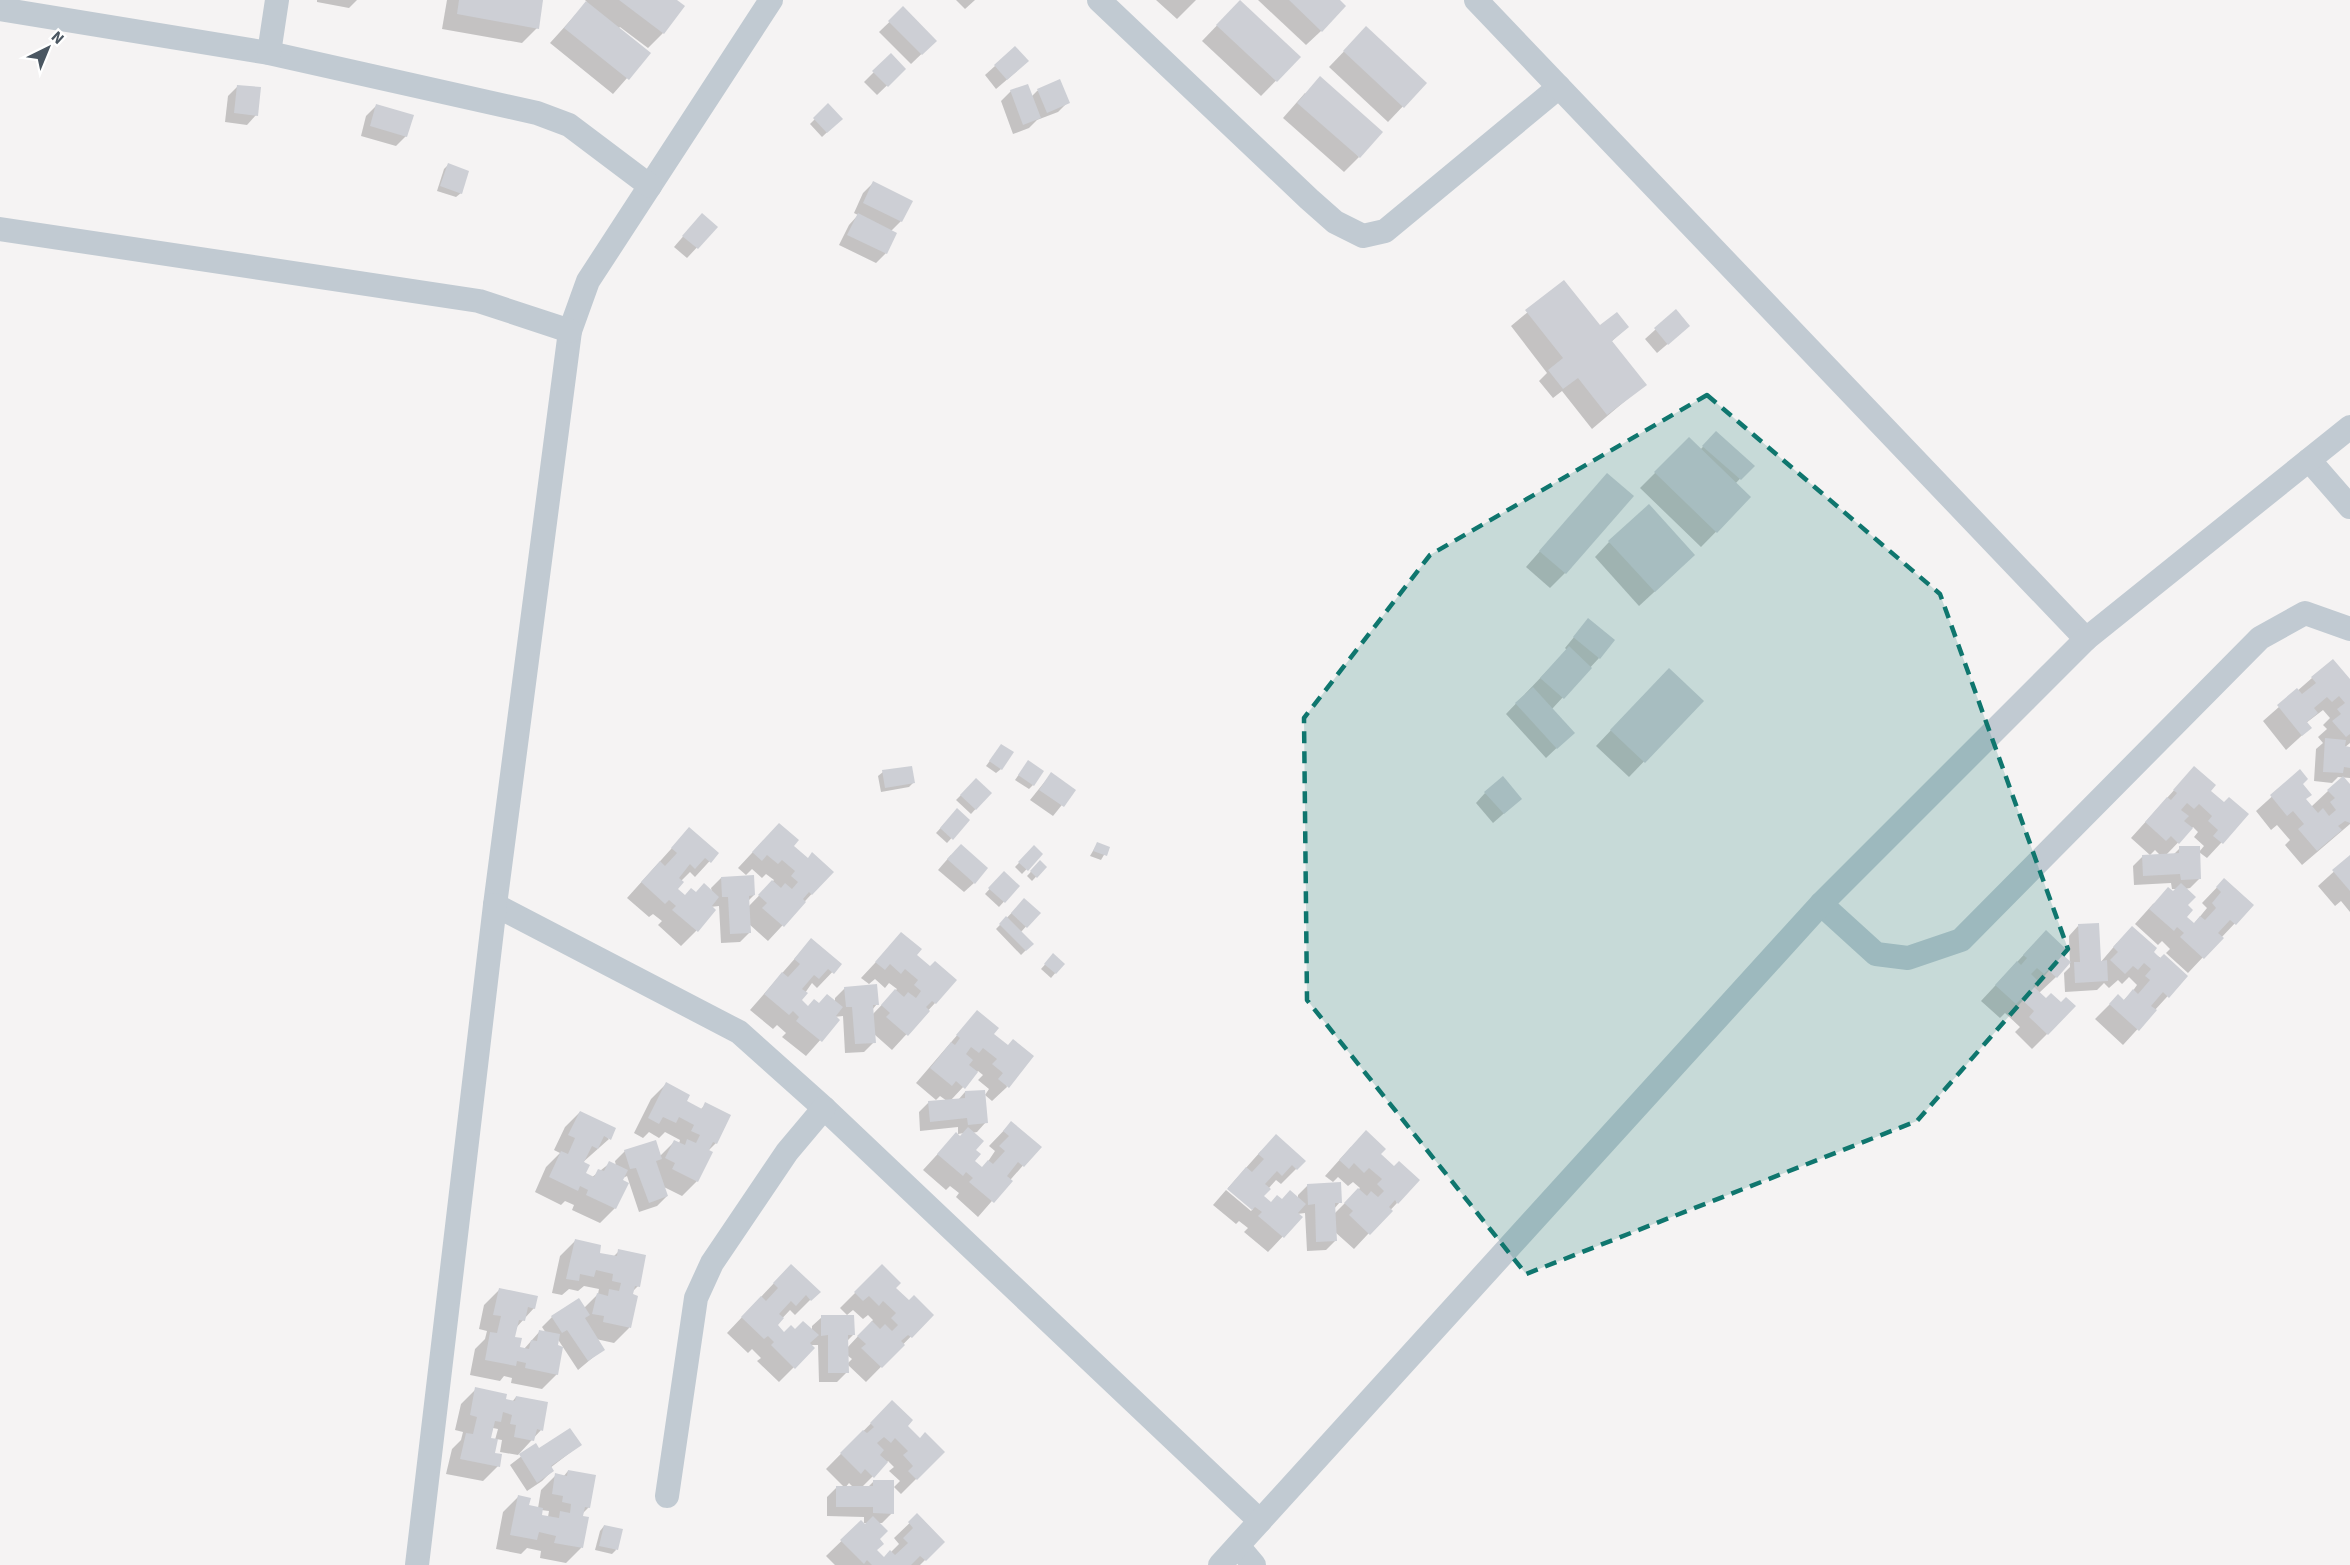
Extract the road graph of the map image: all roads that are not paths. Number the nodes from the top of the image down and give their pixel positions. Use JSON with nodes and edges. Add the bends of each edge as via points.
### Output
{"nodes":[{"id":1,"x":277,"y":0,"type":"edge"},
{"id":2,"x":771,"y":0,"type":"edge"},
{"id":3,"x":1098,"y":0,"type":"edge"},
{"id":4,"x":1476,"y":0,"type":"edge"},
{"id":5,"x":0,"y":9,"type":"edge"},
{"id":6,"x":269,"y":53,"type":"junction"},
{"id":7,"x":1559,"y":87,"type":"junction"},
{"id":8,"x":650,"y":186,"type":"junction"},
{"id":9,"x":0,"y":229,"type":"edge"},
{"id":10,"x":570,"y":331,"type":"junction"},
{"id":11,"x":2350,"y":426,"type":"edge"},
{"id":12,"x":2309,"y":460,"type":"junction"},
{"id":13,"x":2350,"y":507,"type":"edge"},
{"id":14,"x":2350,"y":629,"type":"edge"},
{"id":15,"x":2086,"y":639,"type":"junction"},
{"id":16,"x":1821,"y":904,"type":"junction"},
{"id":17,"x":495,"y":905,"type":"junction"},
{"id":18,"x":824,"y":1108,"type":"junction"},
{"id":19,"x":667,"y":1496,"type":"dead end"},
{"id":20,"x":1260,"y":1521,"type":"junction"},
{"id":21,"x":1238,"y":1546,"type":"junction"},
{"id":22,"x":417,"y":1565,"type":"edge"},
{"id":23,"x":1220,"y":1565,"type":"edge"},
{"id":24,"x":1254,"y":1565,"type":"edge"}],
"edges":[{"from":1,"to":6,"type":"street"},
{"from":2,"to":8,"type":"street"},
{"from":3,"to":7,"type":"street","via":[[1309,199],[1335,222],[1363,236],[1385,231]]},
{"from":4,"to":7,"type":"street"},
{"from":5,"to":6,"type":"street"},
{"from":6,"to":8,"type":"street","via":[[537,113],[568,125]]},
{"from":7,"to":15,"type":"street"},
{"from":8,"to":10,"type":"street","via":[[588,281]]},
{"from":9,"to":10,"type":"street","via":[[479,301]]},
{"from":10,"to":17,"type":"street"},
{"from":11,"to":12,"type":"street"},
{"from":12,"to":13,"type":"street"},
{"from":12,"to":15,"type":"street"},
{"from":14,"to":16,"type":"street","via":[[2305,613],[2260,639],[1961,940],[1908,958],[1876,954]]},
{"from":15,"to":16,"type":"street"},
{"from":16,"to":20,"type":"street"},
{"from":17,"to":18,"type":"street","via":[[739,1032]]},
{"from":17,"to":22,"type":"street"},
{"from":18,"to":19,"type":"street","via":[[787,1152],[712,1263],[696,1298]]},
{"from":18,"to":20,"type":"street"},
{"from":20,"to":21,"type":"street"},
{"from":21,"to":23,"type":"street"},
{"from":21,"to":24,"type":"street"}]}
